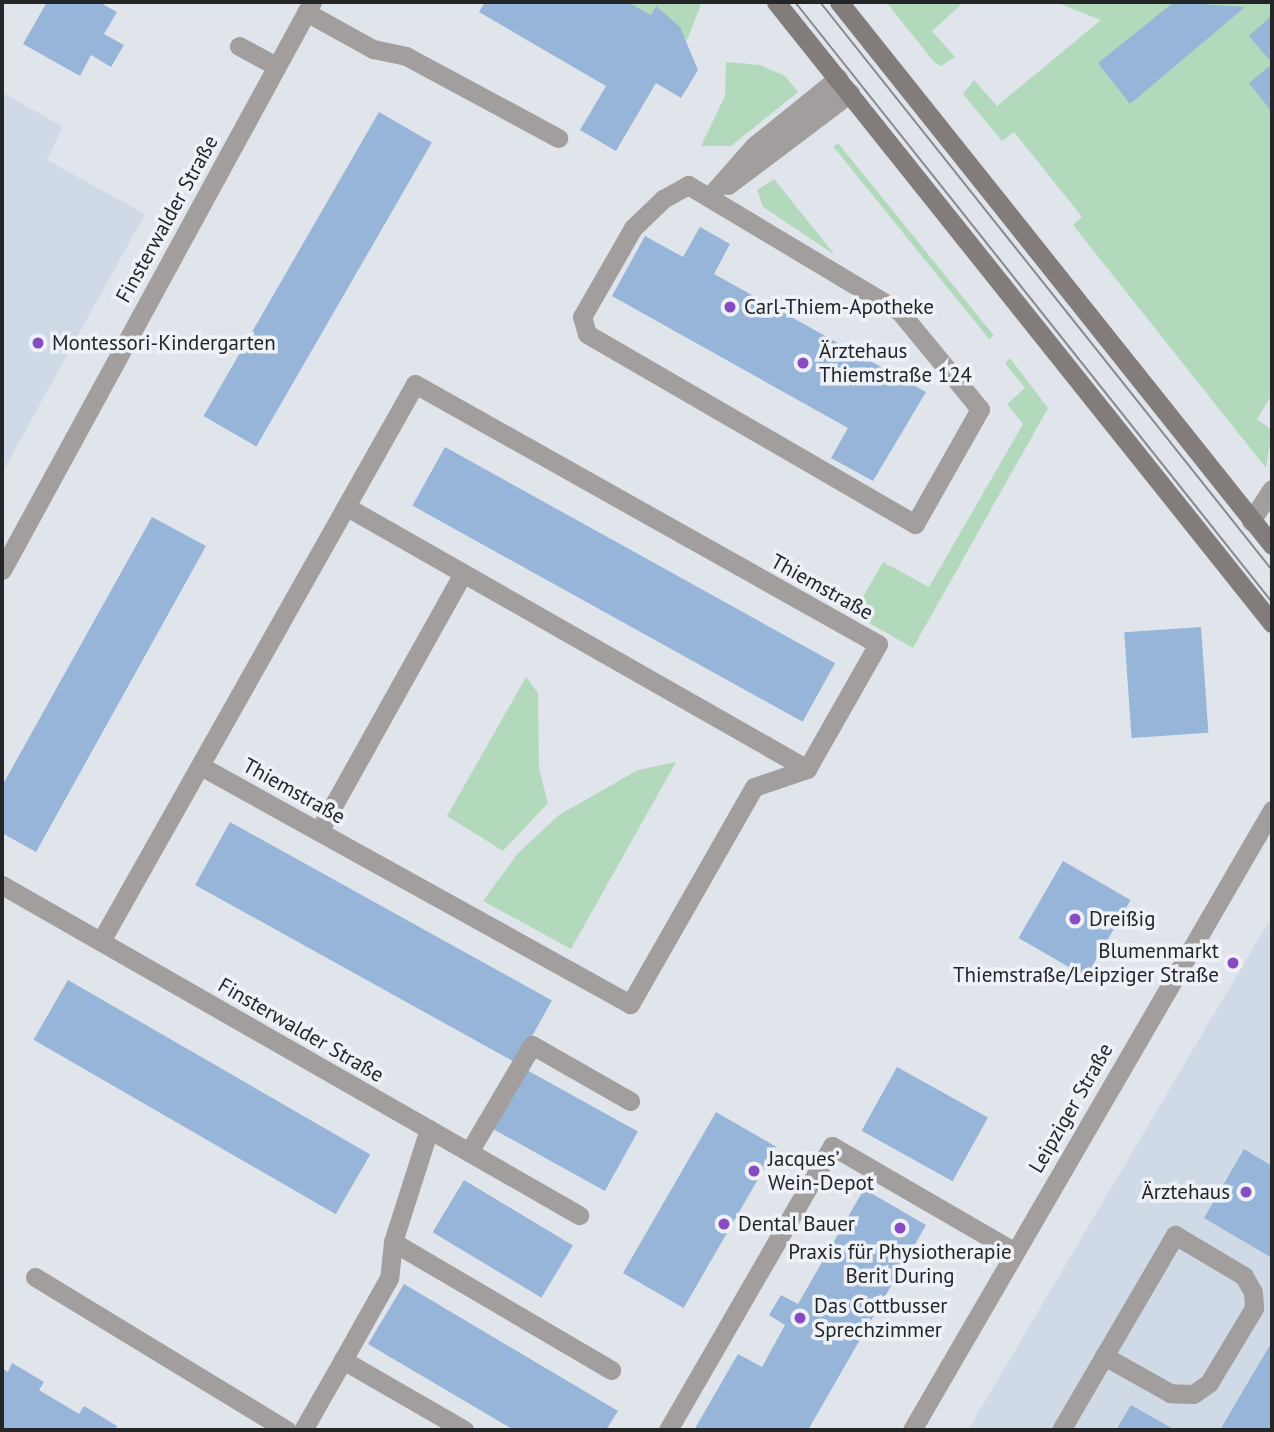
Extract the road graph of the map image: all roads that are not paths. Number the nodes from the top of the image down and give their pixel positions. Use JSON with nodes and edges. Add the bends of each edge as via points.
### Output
{"nodes":[{"id":1,"x":776,"y":2,"type":"edge"},
{"id":2,"x":839,"y":2,"type":"edge"},
{"id":3,"x":309,"y":5,"type":"edge"},
{"id":4,"x":239,"y":46,"type":"dead end"},
{"id":5,"x":276,"y":66,"type":"junction"},
{"id":6,"x":844,"y":85,"type":"junction"},
{"id":7,"x":558,"y":138,"type":"dead end"},
{"id":8,"x":709,"y":197,"type":"junction"},
{"id":9,"x":1272,"y":489,"type":"edge"},
{"id":10,"x":346,"y":506,"type":"junction"},
{"id":11,"x":1251,"y":521,"type":"junction"},
{"id":12,"x":1272,"y":545,"type":"edge"},
{"id":13,"x":2,"y":570,"type":"edge"},
{"id":14,"x":463,"y":573,"type":"junction"},
{"id":15,"x":1272,"y":623,"type":"edge"},
{"id":16,"x":201,"y":765,"type":"junction"},
{"id":17,"x":807,"y":769,"type":"junction"},
{"id":18,"x":1272,"y":810,"type":"edge"},
{"id":19,"x":319,"y":831,"type":"junction"},
{"id":20,"x":2,"y":885,"type":"edge"},
{"id":21,"x":101,"y":941,"type":"junction"},
{"id":22,"x":630,"y":1101,"type":"dead end"},
{"id":23,"x":429,"y":1129,"type":"junction"},
{"id":24,"x":469,"y":1152,"type":"junction"},
{"id":25,"x":579,"y":1215,"type":"dead end"},
{"id":26,"x":393,"y":1242,"type":"junction"},
{"id":27,"x":1015,"y":1252,"type":"junction"},
{"id":28,"x":36,"y":1277,"type":"dead end"},
{"id":29,"x":1104,"y":1356,"type":"junction"},
{"id":30,"x":343,"y":1360,"type":"junction"},
{"id":31,"x":611,"y":1370,"type":"dead end"},
{"id":32,"x":287,"y":1430,"type":"edge"},
{"id":33,"x":303,"y":1430,"type":"edge"},
{"id":34,"x":464,"y":1430,"type":"edge"},
{"id":35,"x":668,"y":1430,"type":"edge"},
{"id":36,"x":912,"y":1430,"type":"edge"},
{"id":37,"x":1061,"y":1430,"type":"edge"}],
"edges":[{"from":1,"to":6,"type":"main road"},
{"from":2,"to":11,"type":"main road"},
{"from":3,"to":5,"type":"street","name":"Finsterwalder Straße"},
{"from":3,"to":7,"type":"street","via":[[373,49],[406,56]]},
{"from":4,"to":5,"type":"street"},
{"from":5,"to":13,"type":"street","name":"Finsterwalder Straße"},
{"from":6,"to":8,"type":"street","via":[[754,146]]},
{"from":6,"to":8,"type":"street","via":[[779,161]]},
{"from":6,"to":15,"type":"main road"},
{"from":8,"to":8,"type":"street","via":[[688,186],[663,198],[633,228],[582,317],[587,334],[915,524],[980,409],[900,312]]},
{"from":9,"to":11,"type":"street"},
{"from":10,"to":14,"type":"street"},
{"from":10,"to":16,"type":"street","name":"Thiemstraße"},
{"from":10,"to":17,"type":"street","name":"Thiemstraße","via":[[415,384],[878,644]]},
{"from":11,"to":12,"type":"main road"},
{"from":14,"to":17,"type":"street"},
{"from":14,"to":19,"type":"street"},
{"from":16,"to":19,"type":"street","name":"Thiemstraße"},
{"from":16,"to":21,"type":"street","name":"Thiemstraße"},
{"from":17,"to":19,"type":"street","name":"Thiemstraße","via":[[754,787],[630,1004]]},
{"from":18,"to":27,"type":"street","name":"Leipziger Straße"},
{"from":20,"to":21,"type":"street","name":"Finsterwalder Straße"},
{"from":21,"to":23,"type":"street","name":"Finsterwalder Straße"},
{"from":22,"to":24,"type":"street","via":[[532,1045]]},
{"from":23,"to":24,"type":"street","name":"Finsterwalder Straße"},
{"from":23,"to":26,"type":"street"},
{"from":24,"to":25,"type":"street","name":"Finsterwalder Straße"},
{"from":26,"to":30,"type":"street","via":[[389,1278]]},
{"from":26,"to":31,"type":"street"},
{"from":27,"to":35,"type":"street","via":[[832,1146]]},
{"from":27,"to":36,"type":"street","name":"Leipziger Straße"},
{"from":28,"to":32,"type":"street"},
{"from":29,"to":29,"type":"street","via":[[1175,1235],[1244,1276],[1254,1292],[1254,1308],[1209,1383],[1193,1394],[1170,1393]]},
{"from":29,"to":37,"type":"street"},
{"from":30,"to":33,"type":"street"},
{"from":30,"to":34,"type":"street"}]}
